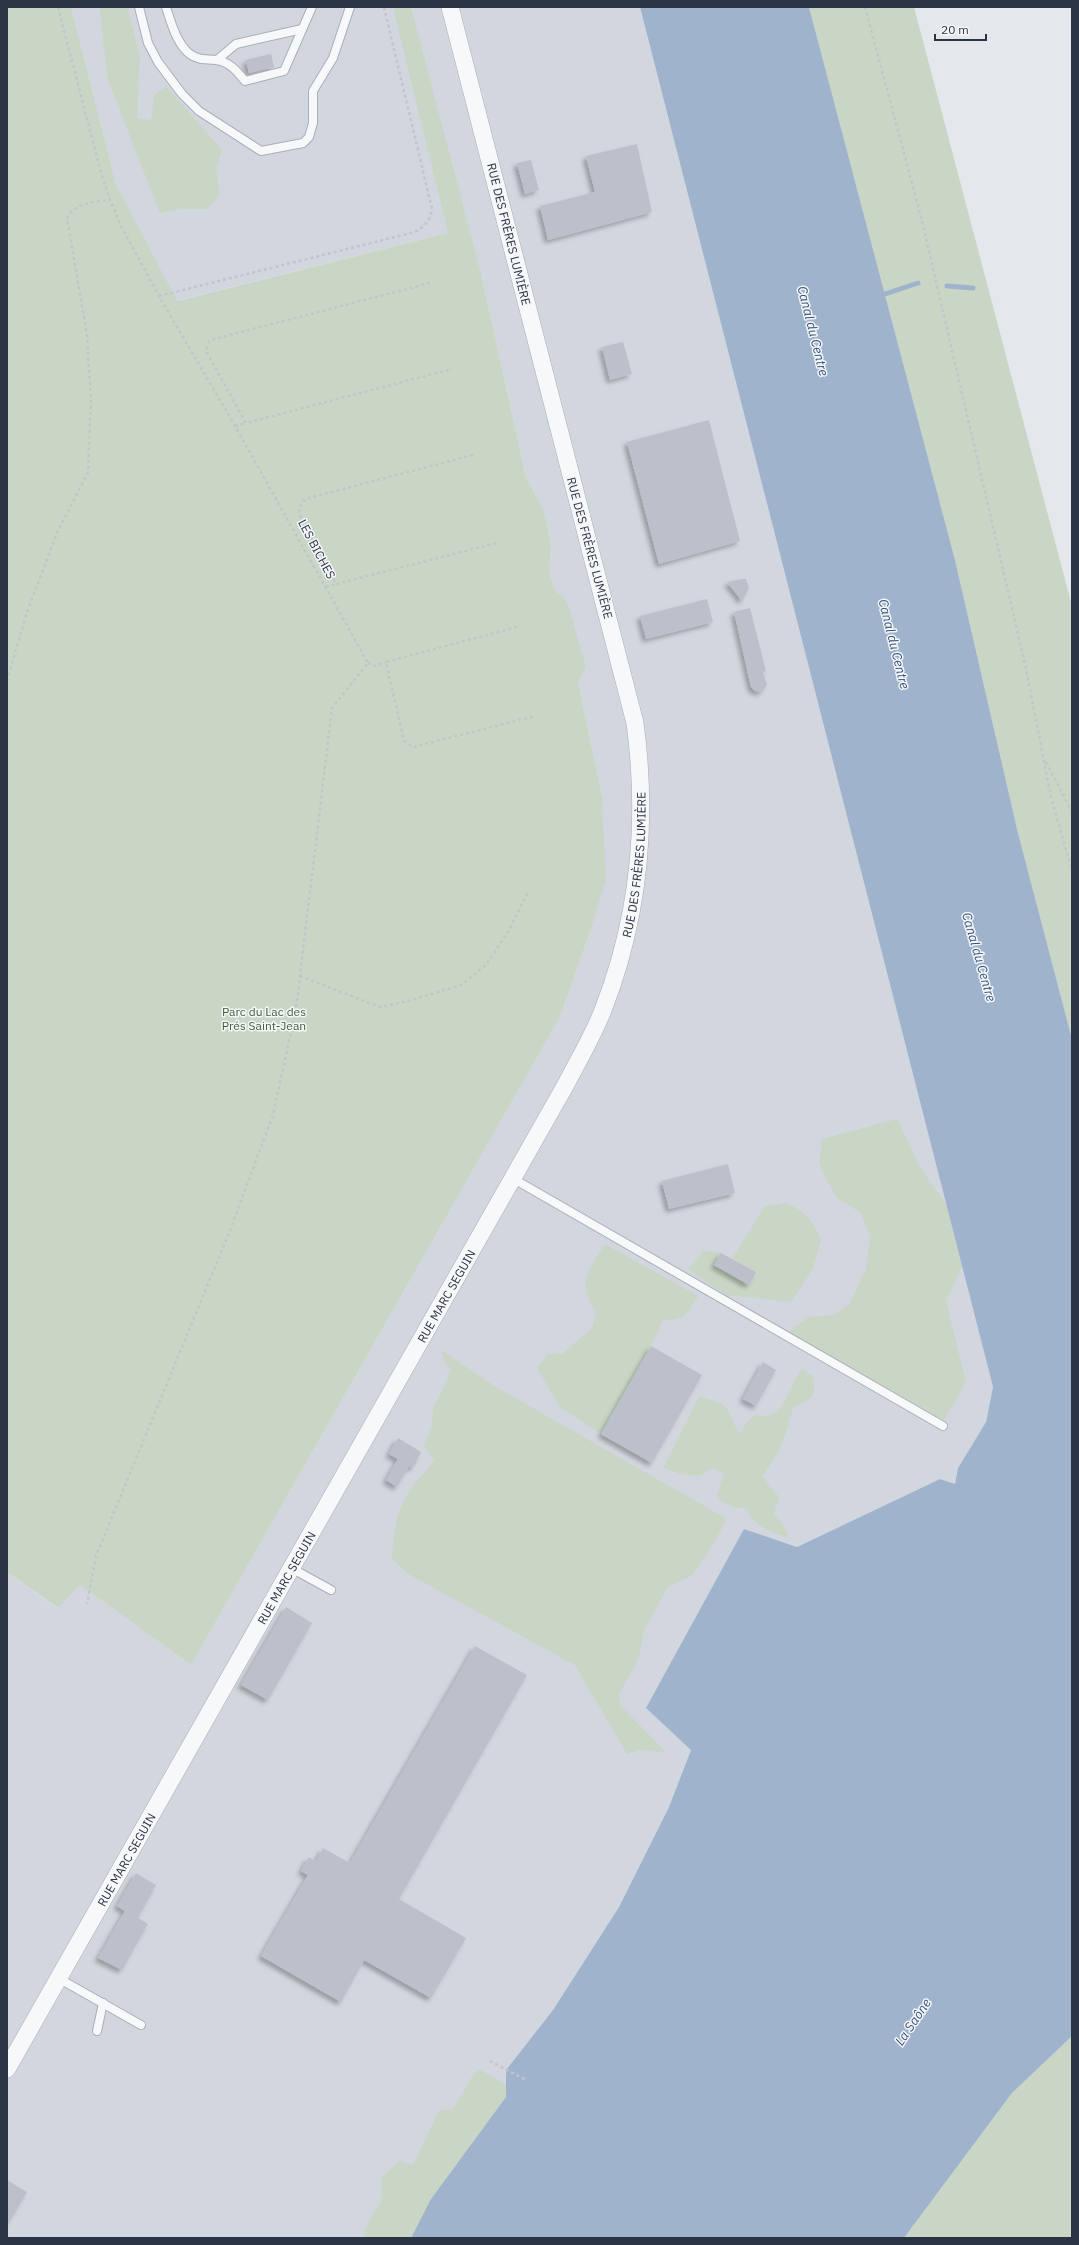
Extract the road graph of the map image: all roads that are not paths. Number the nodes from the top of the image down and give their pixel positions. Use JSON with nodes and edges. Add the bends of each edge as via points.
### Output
{"nodes":[{"id":1,"x":138,"y":7,"type":"edge"},
{"id":2,"x":166,"y":7,"type":"edge"},
{"id":3,"x":312,"y":7,"type":"edge"},
{"id":4,"x":350,"y":7,"type":"edge"},
{"id":5,"x":450,"y":7,"type":"edge"},
{"id":6,"x":302,"y":29,"type":"junction"},
{"id":7,"x":217,"y":60,"type":"junction"},
{"id":8,"x":565,"y":1086,"type":"joint"},
{"id":9,"x":512,"y":1178,"type":"junction"},
{"id":10,"x":943,"y":1426,"type":"dead end"},
{"id":11,"x":291,"y":1568,"type":"junction"},
{"id":12,"x":331,"y":1590,"type":"dead end"},
{"id":13,"x":58,"y":1978,"type":"junction"},
{"id":14,"x":103,"y":2003,"type":"junction"},
{"id":15,"x":141,"y":2025,"type":"dead end"},
{"id":16,"x":97,"y":2031,"type":"dead end"},
{"id":17,"x":7,"y":2069,"type":"edge"}],
"edges":[{"from":1,"to":4,"type":"lane","via":[[148,44],[182,94],[200,111],[261,151],[303,143],[309,137],[313,123],[313,91],[333,58]]},
{"from":2,"to":7,"type":"lane","via":[[173,29],[184,48],[196,58]]},
{"from":3,"to":6,"type":"lane"},
{"from":5,"to":8,"type":"street","name":"RUE DES FRÈRES LUMIÈRE","via":[[629,692],[639,753],[642,790],[641,847],[628,928],[603,1010]]},
{"from":6,"to":7,"type":"lane","via":[[236,44]]},
{"from":6,"to":7,"type":"lane","via":[[284,71],[245,81],[232,65]]},
{"from":8,"to":9,"type":"street","name":"RUE MARC SEGUIN"},
{"from":9,"to":10,"type":"lane"},
{"from":9,"to":11,"type":"street","name":"RUE MARC SEGUIN"},
{"from":11,"to":12,"type":"lane"},
{"from":11,"to":13,"type":"street","name":"RUE MARC SEGUIN"},
{"from":13,"to":14,"type":"lane"},
{"from":13,"to":17,"type":"street","name":"RUE MARC SEGUIN"},
{"from":14,"to":15,"type":"lane"},
{"from":14,"to":16,"type":"lane"}]}
